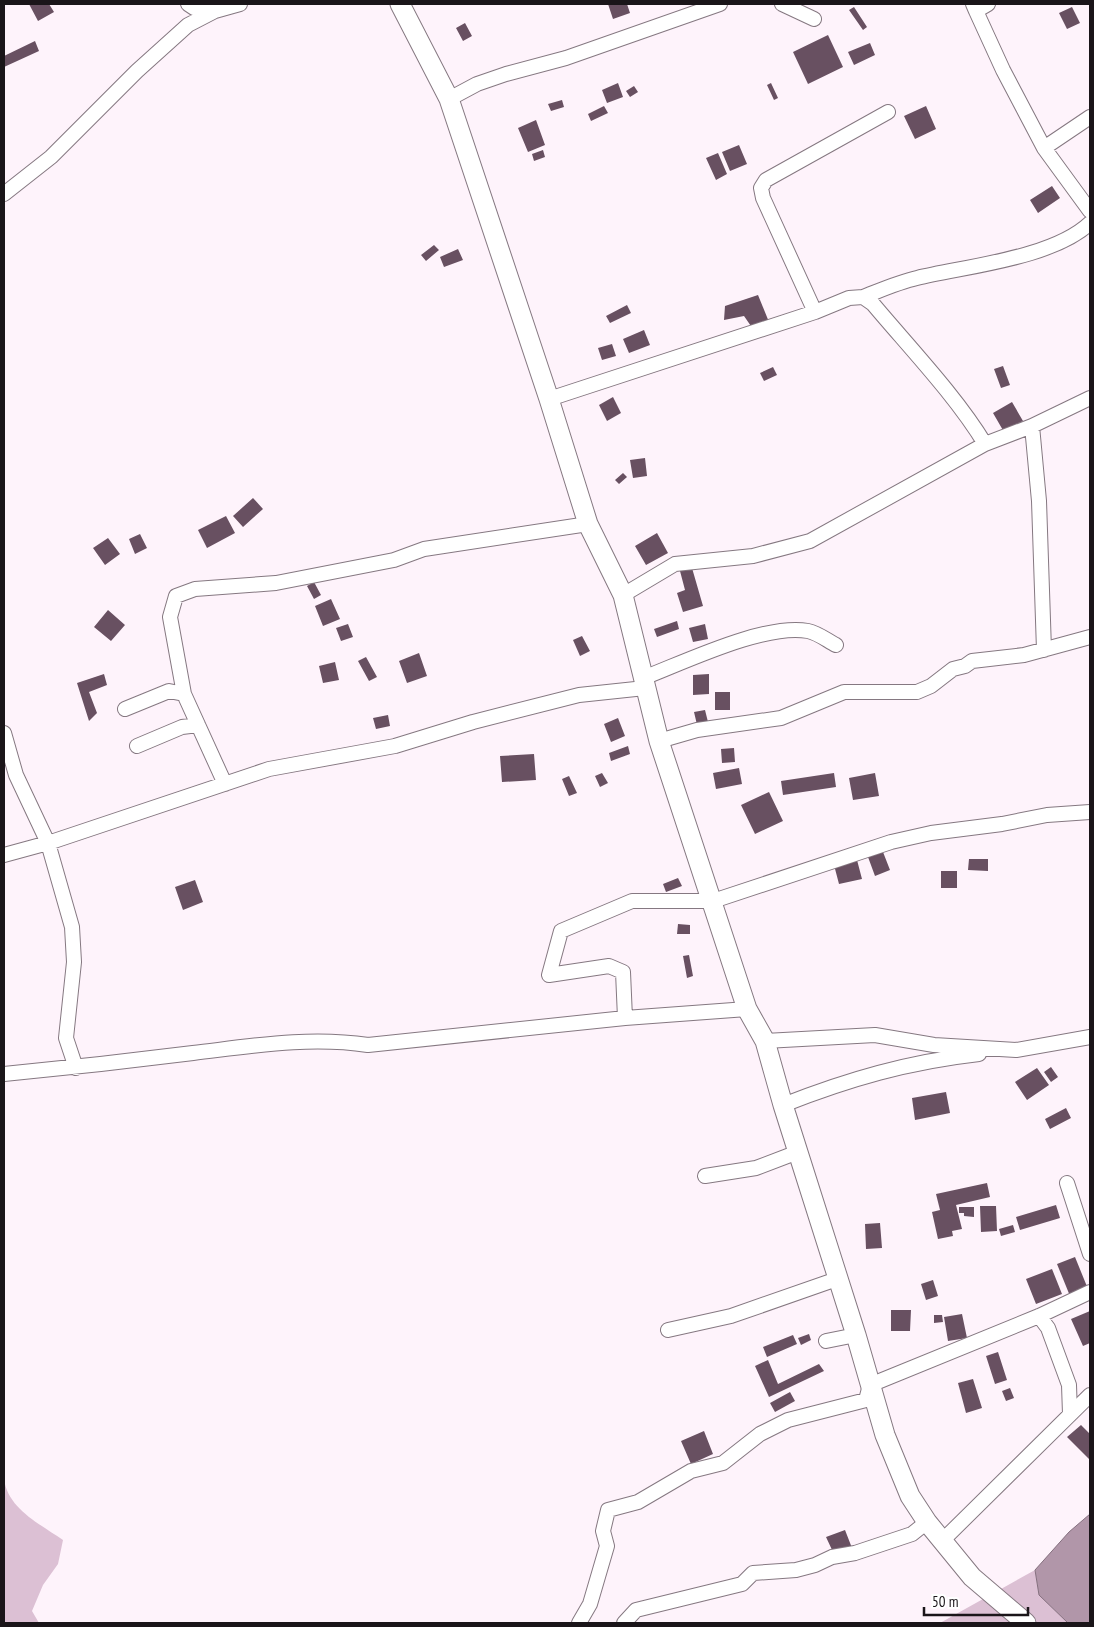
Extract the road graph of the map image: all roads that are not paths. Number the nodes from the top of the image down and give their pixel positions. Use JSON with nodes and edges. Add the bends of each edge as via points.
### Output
{"nodes":[{"id":1,"x":188,"y":4,"type":"edge"},
{"id":2,"x":240,"y":4,"type":"edge"},
{"id":3,"x":400,"y":4,"type":"edge"},
{"id":4,"x":720,"y":4,"type":"edge"},
{"id":5,"x":782,"y":4,"type":"edge"},
{"id":6,"x":979,"y":6,"type":"edge"},
{"id":7,"x":215,"y":11,"type":"junction"},
{"id":8,"x":814,"y":19,"type":"dead end"},
{"id":9,"x":448,"y":99,"type":"junction"},
{"id":10,"x":888,"y":112,"type":"dead end"},
{"id":11,"x":1090,"y":117,"type":"edge"},
{"id":12,"x":1044,"y":148,"type":"junction"},
{"id":13,"x":4,"y":194,"type":"edge"},
{"id":14,"x":1090,"y":211,"type":"edge"},
{"id":15,"x":1090,"y":223,"type":"edge"},
{"id":16,"x":863,"y":297,"type":"junction"},
{"id":17,"x":815,"y":312,"type":"junction"},
{"id":18,"x":1090,"y":398,"type":"edge"},
{"id":19,"x":549,"y":399,"type":"junction"},
{"id":20,"x":1032,"y":426,"type":"junction"},
{"id":21,"x":985,"y":444,"type":"junction"},
{"id":22,"x":588,"y":524,"type":"junction"},
{"id":23,"x":623,"y":595,"type":"junction"},
{"id":24,"x":1090,"y":637,"type":"edge"},
{"id":25,"x":836,"y":645,"type":"dead end"},
{"id":26,"x":1044,"y":650,"type":"junction"},
{"id":27,"x":644,"y":683,"type":"junction"},
{"id":28,"x":184,"y":694,"type":"junction"},
{"id":29,"x":125,"y":709,"type":"dead end"},
{"id":30,"x":198,"y":725,"type":"junction"},
{"id":31,"x":4,"y":733,"type":"edge"},
{"id":32,"x":659,"y":741,"type":"junction"},
{"id":33,"x":136,"y":746,"type":"dead end"},
{"id":34,"x":225,"y":784,"type":"junction"},
{"id":35,"x":1090,"y":812,"type":"edge"},
{"id":36,"x":48,"y":843,"type":"junction"},
{"id":37,"x":4,"y":855,"type":"edge"},
{"id":38,"x":713,"y":901,"type":"junction"},
{"id":39,"x":747,"y":1009,"type":"junction"},
{"id":40,"x":625,"y":1018,"type":"junction"},
{"id":41,"x":1090,"y":1037,"type":"edge"},
{"id":42,"x":765,"y":1041,"type":"junction"},
{"id":43,"x":1016,"y":1050,"type":"junction"},
{"id":44,"x":76,"y":1068,"type":"junction"},
{"id":45,"x":4,"y":1074,"type":"edge"},
{"id":46,"x":783,"y":1105,"type":"junction"},
{"id":47,"x":798,"y":1152,"type":"junction"},
{"id":48,"x":705,"y":1176,"type":"dead end"},
{"id":49,"x":1067,"y":1183,"type":"dead end"},
{"id":50,"x":1090,"y":1254,"type":"edge"},
{"id":51,"x":837,"y":1279,"type":"junction"},
{"id":52,"x":1090,"y":1292,"type":"edge"},
{"id":53,"x":1039,"y":1316,"type":"junction"},
{"id":54,"x":668,"y":1330,"type":"dead end"},
{"id":55,"x":856,"y":1334,"type":"junction"},
{"id":56,"x":826,"y":1341,"type":"dead end"},
{"id":57,"x":870,"y":1385,"type":"junction"},
{"id":58,"x":1090,"y":1395,"type":"edge"},
{"id":59,"x":1070,"y":1414,"type":"junction"},
{"id":60,"x":927,"y":1522,"type":"junction"},
{"id":61,"x":942,"y":1542,"type":"junction"},
{"id":62,"x":579,"y":1623,"type":"edge"},
{"id":63,"x":624,"y":1623,"type":"edge"},
{"id":64,"x":1026,"y":1623,"type":"edge"}],
"edges":[{"from":1,"to":7,"type":"street"},
{"from":2,"to":7,"type":"street"},
{"from":3,"to":9,"type":"main road"},
{"from":4,"to":9,"type":"street","via":[[566,58],[506,74]]},
{"from":5,"to":8,"type":"street"},
{"from":6,"to":12,"type":"street","via":[[1003,70]]},
{"from":7,"to":13,"type":"street","via":[[188,25],[51,157]]},
{"from":9,"to":19,"type":"main road"},
{"from":10,"to":17,"type":"street","via":[[766,180],[761,188]]},
{"from":11,"to":12,"type":"street"},
{"from":12,"to":14,"type":"street"},
{"from":15,"to":16,"type":"street","via":[[1079,233],[1036,250],[972,268],[917,278]]},
{"from":16,"to":17,"type":"street","via":[[849,298]]},
{"from":16,"to":21,"type":"street","via":[[873,304],[976,428]]},
{"from":17,"to":19,"type":"street"},
{"from":18,"to":20,"type":"street"},
{"from":19,"to":22,"type":"main road"},
{"from":20,"to":21,"type":"street"},
{"from":20,"to":26,"type":"street","via":[[1039,501]]},
{"from":21,"to":23,"type":"street","via":[[810,541],[753,556],[675,564]]},
{"from":22,"to":23,"type":"main road"},
{"from":22,"to":28,"type":"street","via":[[424,549],[394,560],[284,582],[195,589],[176,596],[170,618]]},
{"from":23,"to":27,"type":"main road"},
{"from":24,"to":26,"type":"street"},
{"from":25,"to":27,"type":"street","via":[[809,631],[779,631],[747,638]]},
{"from":26,"to":32,"type":"street","via":[[1024,656],[972,661],[953,668],[931,686],[917,692],[844,692],[781,718],[697,730]]},
{"from":27,"to":32,"type":"main road"},
{"from":27,"to":34,"type":"street","via":[[579,695],[394,746],[269,769]]},
{"from":28,"to":29,"type":"street","via":[[169,690]]},
{"from":28,"to":30,"type":"street"},
{"from":30,"to":33,"type":"street","via":[[182,727]]},
{"from":30,"to":34,"type":"street"},
{"from":31,"to":36,"type":"street","via":[[16,775]]},
{"from":32,"to":38,"type":"main road"},
{"from":34,"to":36,"type":"street"},
{"from":35,"to":38,"type":"street","via":[[1047,815],[891,842]]},
{"from":36,"to":37,"type":"street"},
{"from":36,"to":44,"type":"street","via":[[72,928],[74,962],[66,1038]]},
{"from":38,"to":39,"type":"main road"},
{"from":38,"to":40,"type":"street","via":[[632,901],[561,931],[549,975],[609,966],[623,972]]},
{"from":39,"to":40,"type":"street"},
{"from":39,"to":42,"type":"main road"},
{"from":40,"to":44,"type":"street","via":[[368,1045],[337,1040],[289,1041]]},
{"from":41,"to":43,"type":"street"},
{"from":42,"to":43,"type":"street","via":[[875,1035],[934,1045]]},
{"from":42,"to":46,"type":"main road"},
{"from":43,"to":46,"type":"street","via":[[883,1070]]},
{"from":44,"to":45,"type":"street"},
{"from":46,"to":47,"type":"main road"},
{"from":47,"to":48,"type":"street","via":[[756,1168]]},
{"from":47,"to":51,"type":"main road"},
{"from":49,"to":50,"type":"street"},
{"from":51,"to":54,"type":"street","via":[[731,1316]]},
{"from":51,"to":55,"type":"main road"},
{"from":52,"to":53,"type":"street"},
{"from":53,"to":57,"type":"street"},
{"from":53,"to":59,"type":"street","via":[[1048,1328],[1069,1385]]},
{"from":55,"to":56,"type":"street"},
{"from":55,"to":57,"type":"main road"},
{"from":57,"to":60,"type":"main road","via":[[897,1467]]},
{"from":57,"to":62,"type":"street","via":[[866,1400],[788,1420],[760,1434],[723,1463],[691,1470],[638,1502],[608,1510],[603,1530],[607,1546],[590,1604]]},
{"from":58,"to":59,"type":"street"},
{"from":59,"to":61,"type":"street"},
{"from":60,"to":61,"type":"main road"},
{"from":60,"to":63,"type":"street","via":[[912,1534],[886,1544],[796,1570],[753,1573],[742,1584],[636,1610]]},
{"from":61,"to":64,"type":"main road","via":[[972,1577]]}]}
